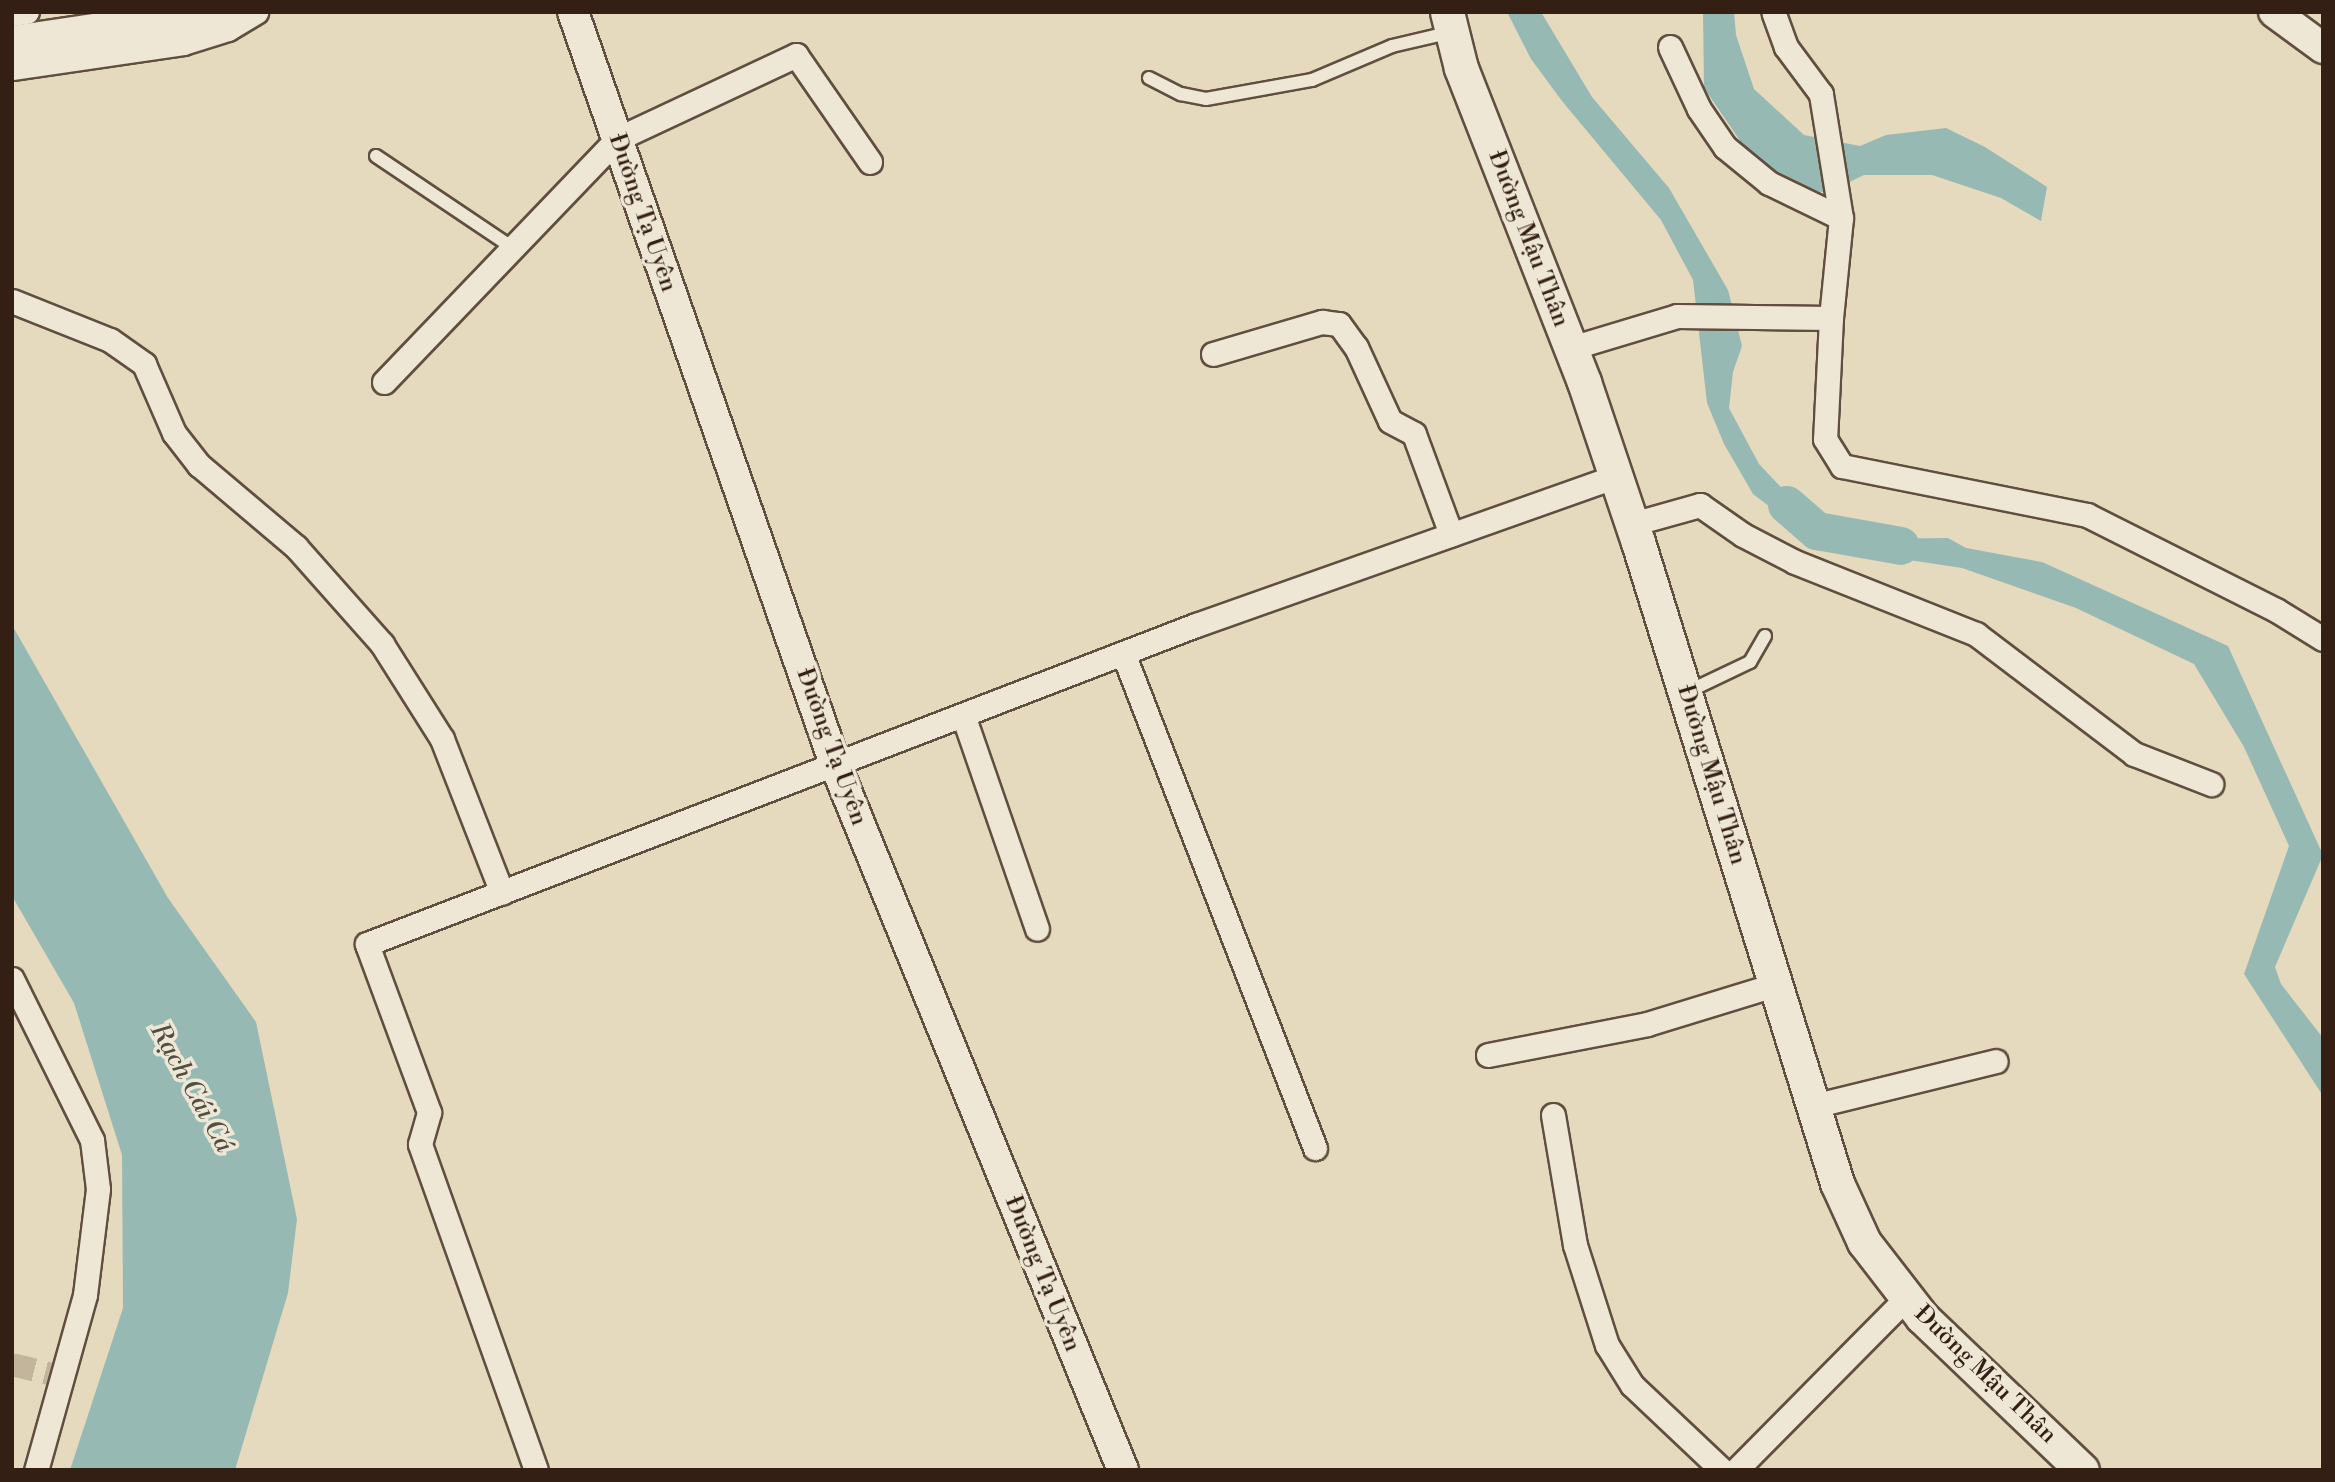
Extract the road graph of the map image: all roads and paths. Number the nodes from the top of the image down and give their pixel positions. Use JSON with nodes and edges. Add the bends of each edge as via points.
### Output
{"nodes":[{"id":1,"x":27,"y":12,"type":"edge"},
{"id":2,"x":216,"y":12,"type":"edge"},
{"id":3,"x":256,"y":12,"type":"edge"},
{"id":4,"x":573,"y":12,"type":"edge"},
{"id":5,"x":1773,"y":12,"type":"edge"},
{"id":6,"x":2274,"y":12,"type":"edge"},
{"id":7,"x":12,"y":14,"type":"edge"},
{"id":8,"x":1450,"y":22,"type":"edge"},
{"id":9,"x":12,"y":42,"type":"edge"},
{"id":10,"x":1670,"y":47,"type":"dead end"},
{"id":11,"x":2323,"y":48,"type":"edge"},
{"id":12,"x":12,"y":68,"type":"edge"},
{"id":13,"x":1149,"y":78,"type":"dead end"},
{"id":14,"x":617,"y":139,"type":"junction"},
{"id":15,"x":376,"y":156,"type":"dead end"},
{"id":16,"x":870,"y":162,"type":"dead end"},
{"id":17,"x":1841,"y":218,"type":"junction"},
{"id":18,"x":513,"y":248,"type":"junction"},
{"id":19,"x":12,"y":301,"type":"edge"},
{"id":20,"x":1831,"y":318,"type":"junction"},
{"id":21,"x":1571,"y":348,"type":"junction"},
{"id":22,"x":1213,"y":354,"type":"dead end"},
{"id":23,"x":384,"y":382,"type":"dead end"},
{"id":24,"x":1616,"y":476,"type":"junction"},
{"id":25,"x":1632,"y":524,"type":"junction"},
{"id":26,"x":1451,"y":534,"type":"junction"},
{"id":27,"x":1765,"y":636,"type":"dead end"},
{"id":28,"x":2323,"y":639,"type":"edge"},
{"id":29,"x":1123,"y":653,"type":"junction"},
{"id":30,"x":1687,"y":692,"type":"junction"},
{"id":31,"x":963,"y":715,"type":"junction"},
{"id":32,"x":835,"y":764,"type":"junction"},
{"id":33,"x":2211,"y":783,"type":"dead end"},
{"id":34,"x":502,"y":893,"type":"junction"},
{"id":35,"x":1037,"y":929,"type":"dead end"},
{"id":36,"x":12,"y":979,"type":"edge"},
{"id":37,"x":1774,"y":985,"type":"junction"},
{"id":38,"x":1488,"y":1055,"type":"dead end"},
{"id":39,"x":1996,"y":1061,"type":"dead end"},
{"id":40,"x":1812,"y":1106,"type":"junction"},
{"id":41,"x":1553,"y":1115,"type":"dead end"},
{"id":42,"x":1315,"y":1148,"type":"dead end"},
{"id":43,"x":1907,"y":1297,"type":"junction"},
{"id":44,"x":36,"y":1470,"type":"edge"},
{"id":45,"x":536,"y":1470,"type":"edge"},
{"id":46,"x":1123,"y":1470,"type":"edge"},
{"id":47,"x":1722,"y":1470,"type":"edge"},
{"id":48,"x":1736,"y":1470,"type":"edge"},
{"id":49,"x":2082,"y":1470,"type":"edge"}],
"edges":[{"from":1,"to":7,"type":"street"},
{"from":2,"to":9,"type":"main road"},
{"from":3,"to":12,"type":"street","via":[[228,29],[183,43]]},
{"from":4,"to":14,"type":"street","name":"Đường Tạ Uyên"},
{"from":5,"to":17,"type":"street","via":[[1786,47],[1821,94]]},
{"from":6,"to":11,"type":"street"},
{"from":8,"to":13,"type":"lane","via":[[1312,80],[1206,99],[1181,94]]},
{"from":8,"to":21,"type":"main road","name":"Đường Mậu Thân","via":[[1461,68]]},
{"from":10,"to":17,"type":"street","via":[[1699,109],[1725,147],[1769,183]]},
{"from":14,"to":16,"type":"street","via":[[796,55]]},
{"from":14,"to":18,"type":"street"},
{"from":14,"to":32,"type":"street","name":"Đường Tạ Uyên"},
{"from":15,"to":18,"type":"lane"},
{"from":17,"to":20,"type":"street"},
{"from":18,"to":23,"type":"street"},
{"from":19,"to":34,"type":"street","via":[[110,340],[144,364],[174,433],[199,465],[296,547],[382,644],[442,739]]},
{"from":20,"to":21,"type":"street","via":[[1677,316]]},
{"from":20,"to":28,"type":"street","via":[[1825,439],[1842,466],[2087,515],[2276,610]]},
{"from":21,"to":24,"type":"main road","name":"Đường Mậu Thân"},
{"from":22,"to":26,"type":"street","via":[[1322,323],[1339,324],[1356,347],[1390,421],[1414,434]]},
{"from":24,"to":25,"type":"main road","name":"Đường Mậu Thân"},
{"from":24,"to":26,"type":"street"},
{"from":25,"to":30,"type":"main road","name":"Đường Mậu Thân"},
{"from":25,"to":33,"type":"street","via":[[1700,505],[1743,535],[1795,562],[1976,634],[2134,754]]},
{"from":26,"to":29,"type":"street"},
{"from":27,"to":30,"type":"lane","via":[[1750,662]]},
{"from":29,"to":31,"type":"street"},
{"from":29,"to":42,"type":"street"},
{"from":30,"to":37,"type":"main road","name":"Đường Mậu Thân"},
{"from":31,"to":32,"type":"street"},
{"from":31,"to":35,"type":"street"},
{"from":32,"to":34,"type":"street"},
{"from":32,"to":46,"type":"street","name":"Đường Tạ Uyên"},
{"from":34,"to":45,"type":"street","via":[[368,944],[429,1112],[420,1143]]},
{"from":36,"to":44,"type":"street","via":[[92,1140],[98,1189],[85,1295]]},
{"from":37,"to":38,"type":"street","via":[[1647,1024]]},
{"from":37,"to":40,"type":"main road","name":"Đường Mậu Thân"},
{"from":39,"to":40,"type":"street"},
{"from":40,"to":43,"type":"main road","name":"Đường Mậu Thân","via":[[1837,1183],[1864,1242]]},
{"from":41,"to":47,"type":"street","via":[[1575,1245],[1606,1345],[1632,1385]]},
{"from":43,"to":48,"type":"street"},
{"from":43,"to":49,"type":"main road","name":"Đường Mậu Thân","via":[[1922,1317]]}]}
